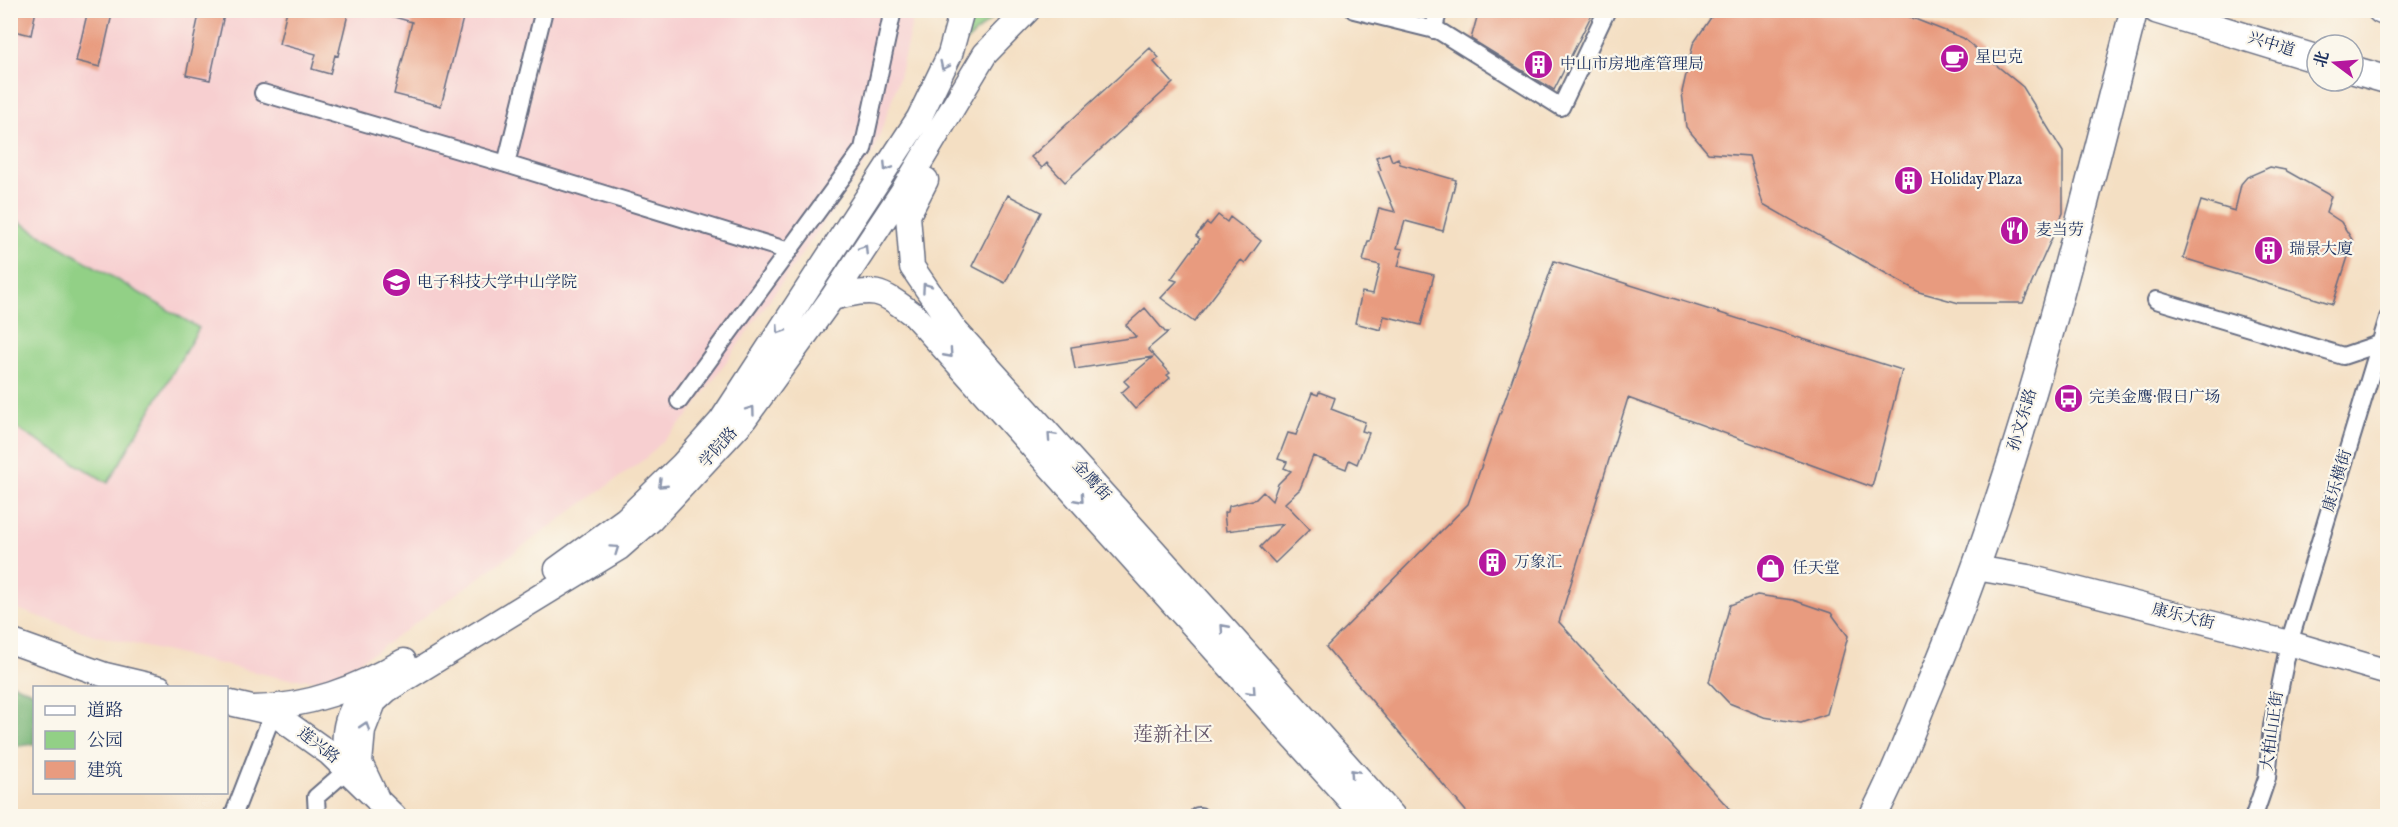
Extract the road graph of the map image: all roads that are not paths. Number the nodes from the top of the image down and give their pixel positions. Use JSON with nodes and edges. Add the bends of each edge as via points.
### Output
{"nodes":[{"id":1,"x":544,"y":10,"type":"edge"},
{"id":2,"x":893,"y":10,"type":"edge"},
{"id":3,"x":962,"y":10,"type":"edge"},
{"id":4,"x":1028,"y":10,"type":"edge"},
{"id":5,"x":1354,"y":10,"type":"edge"},
{"id":6,"x":1438,"y":10,"type":"edge"},
{"id":7,"x":1606,"y":10,"type":"edge"},
{"id":8,"x":2134,"y":10,"type":"edge"},
{"id":9,"x":2155,"y":10,"type":"edge"},
{"id":10,"x":2381,"y":10,"type":"edge"},
{"id":11,"x":2388,"y":13,"type":"edge"},
{"id":12,"x":1434,"y":30,"type":"junction"},
{"id":13,"x":2305,"y":55,"type":"edge"},
{"id":14,"x":2365,"y":73,"type":"edge"},
{"id":15,"x":2388,"y":80,"type":"edge"},
{"id":16,"x":263,"y":93,"type":"dead end"},
{"id":17,"x":954,"y":105,"type":"junction"},
{"id":18,"x":506,"y":164,"type":"junction"},
{"id":19,"x":789,"y":251,"type":"junction"},
{"id":20,"x":832,"y":298,"type":"junction"},
{"id":21,"x":2156,"y":300,"type":"dead end"},
{"id":22,"x":2388,"y":318,"type":"edge"},
{"id":23,"x":2379,"y":344,"type":"junction"},
{"id":24,"x":679,"y":401,"type":"dead end"},
{"id":25,"x":1984,"y":570,"type":"junction"},
{"id":26,"x":10,"y":641,"type":"edge"},
{"id":27,"x":2289,"y":644,"type":"junction"},
{"id":28,"x":2388,"y":672,"type":"edge"},
{"id":29,"x":383,"y":682,"type":"junction"},
{"id":30,"x":155,"y":686,"type":"edge"},
{"id":31,"x":356,"y":699,"type":"junction"},
{"id":32,"x":228,"y":702,"type":"edge"},
{"id":33,"x":263,"y":711,"type":"junction"},
{"id":34,"x":347,"y":770,"type":"junction"},
{"id":35,"x":386,"y":809,"type":"edge"},
{"id":36,"x":233,"y":816,"type":"edge"},
{"id":37,"x":317,"y":816,"type":"edge"},
{"id":38,"x":1364,"y":816,"type":"edge"},
{"id":39,"x":1393,"y":816,"type":"edge"},
{"id":40,"x":1873,"y":816,"type":"edge"},
{"id":41,"x":1893,"y":816,"type":"edge"},
{"id":42,"x":2254,"y":816,"type":"edge"}],
"edges":[{"from":1,"to":18,"type":"street"},
{"from":2,"to":19,"type":"street","via":[[863,149]]},
{"from":3,"to":29,"type":"street","name":"学院路","one_way":true,"via":[[950,54],[919,118],[721,421],[626,519],[538,583]]},
{"from":4,"to":17,"type":"street","name":"学院路","via":[[985,54]]},
{"from":5,"to":12,"type":"street"},
{"from":6,"to":12,"type":"street"},
{"from":7,"to":12,"type":"street","via":[[1561,107]]},
{"from":8,"to":25,"type":"main road","name":"孙文东路"},
{"from":9,"to":13,"type":"main road","name":"兴中道"},
{"from":9,"to":25,"type":"main road","name":"孙文东路","via":[[2130,84],[2057,358],[2002,541]]},
{"from":10,"to":11,"type":"main road"},
{"from":14,"to":15,"type":"main road"},
{"from":16,"to":18,"type":"street"},
{"from":20,"to":17,"type":"street","name":"学院路","one_way":true},
{"from":39,"to":17,"type":"street","name":"金鹰街","one_way":true,"via":[[955,330],[912,267],[908,215],[941,151]]},
{"from":18,"to":19,"type":"street"},
{"from":19,"to":24,"type":"street"},
{"from":29,"to":20,"type":"street","name":"学院路","one_way":true,"via":[[618,548],[651,520],[743,421]]},
{"from":20,"to":38,"type":"street","name":"金鹰街","one_way":true,"via":[[867,290],[886,295],[914,315]]},
{"from":21,"to":23,"type":"street","via":[[2343,356]]},
{"from":22,"to":23,"type":"street","name":"康乐横街"},
{"from":23,"to":27,"type":"street","name":"康乐横街"},
{"from":25,"to":27,"type":"street","name":"康乐大街","via":[[2028,577]]},
{"from":25,"to":40,"type":"main road","name":"孙文东路","via":[[1951,635]]},
{"from":25,"to":41,"type":"main road","name":"孙文东路"},
{"from":26,"to":30,"type":"street","via":[[105,675]]},
{"from":27,"to":28,"type":"street","name":"康乐大街"},
{"from":27,"to":42,"type":"street","name":"大柏山正街","via":[[2272,726],[2267,778]]},
{"from":29,"to":31,"type":"street"},
{"from":29,"to":33,"type":"street"},
{"from":35,"to":29,"type":"street","name":"学院路","one_way":true,"via":[[360,763],[363,730]]},
{"from":31,"to":33,"type":"street","via":[[315,715]]},
{"from":31,"to":34,"type":"street","via":[[344,731]]},
{"from":32,"to":33,"type":"street","name":"莲兴路"},
{"from":33,"to":34,"type":"street","name":"莲兴路","via":[[329,753]]},
{"from":33,"to":36,"type":"street"},
{"from":34,"to":35,"type":"street","name":"莲兴路"},
{"from":34,"to":37,"type":"street","via":[[316,797]]}]}
